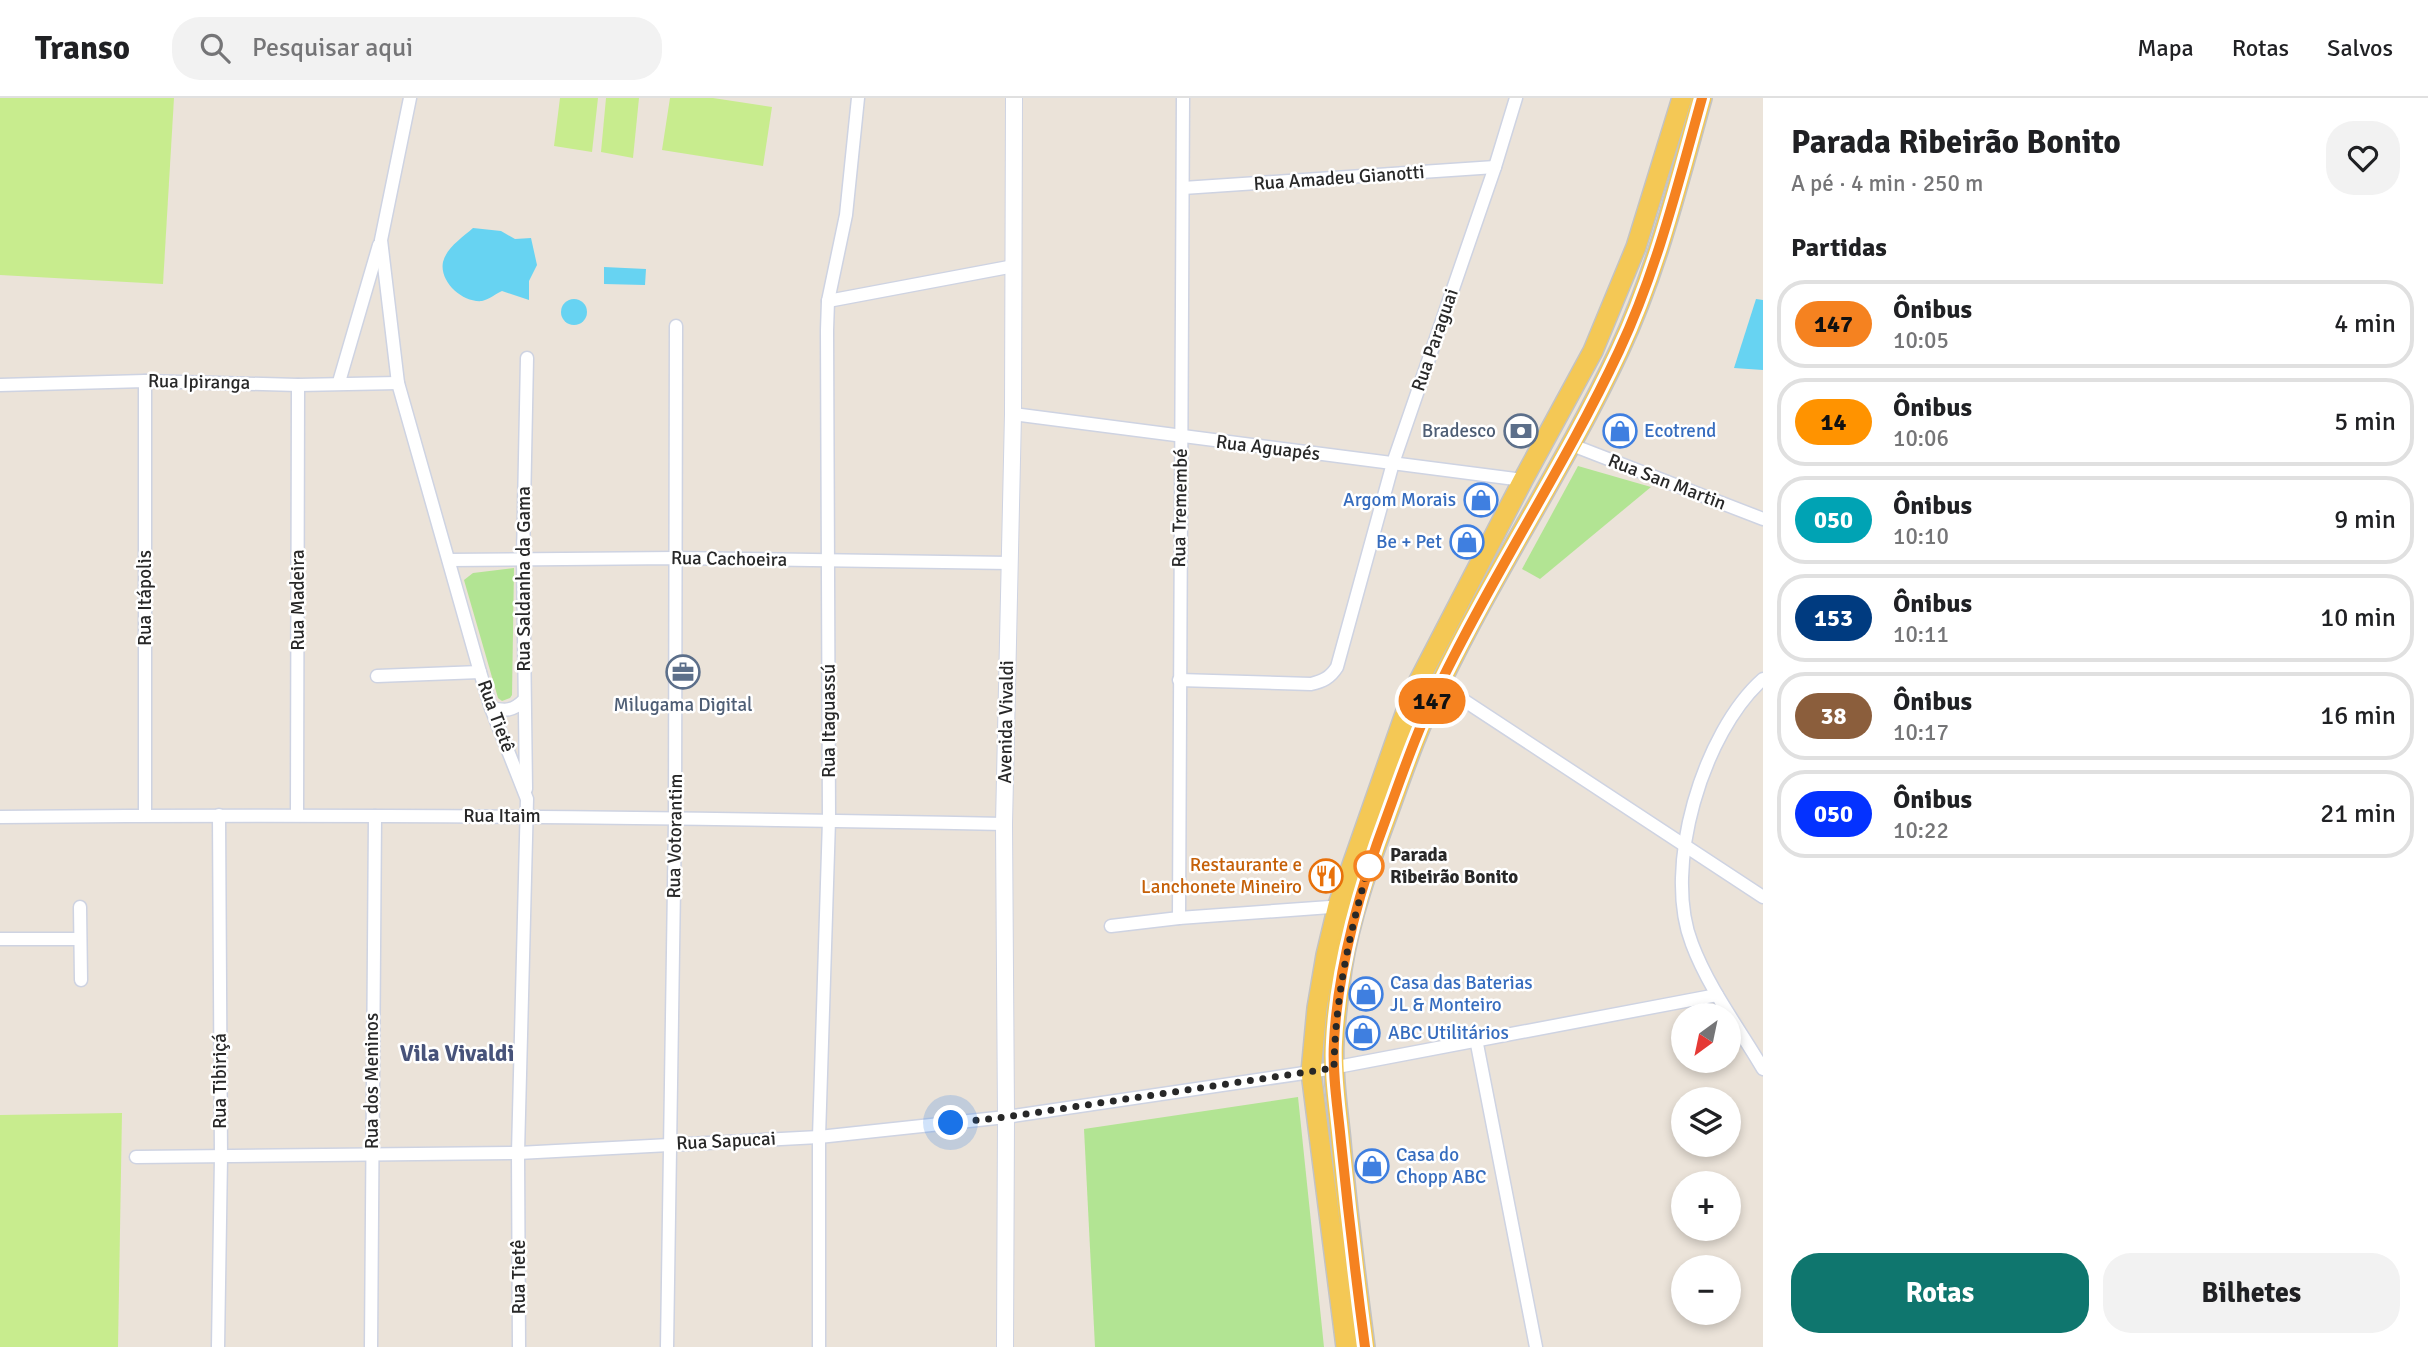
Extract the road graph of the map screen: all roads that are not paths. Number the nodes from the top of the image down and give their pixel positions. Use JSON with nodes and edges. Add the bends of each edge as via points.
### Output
{"nodes":[{"id":1,"x":411,"y":98,"type":"edge"},
{"id":2,"x":858,"y":98,"type":"edge"},
{"id":3,"x":1014,"y":98,"type":"edge"},
{"id":4,"x":1183,"y":98,"type":"edge"},
{"id":5,"x":1516,"y":98,"type":"edge"},
{"id":6,"x":1682,"y":98,"type":"edge"},
{"id":7,"x":1702,"y":98,"type":"edge"},
{"id":8,"x":1495,"y":167,"type":"junction"},
{"id":9,"x":1183,"y":188,"type":"junction"},
{"id":10,"x":381,"y":240,"type":"junction"},
{"id":11,"x":1014,"y":266,"type":"junction"},
{"id":12,"x":828,"y":301,"type":"junction"},
{"id":13,"x":676,"y":326,"type":"dead end"},
{"id":14,"x":527,"y":358,"type":"dead end"},
{"id":15,"x":145,"y":381,"type":"junction"},
{"id":16,"x":339,"y":383,"type":"junction"},
{"id":17,"x":398,"y":383,"type":"junction"},
{"id":18,"x":0,"y":384,"type":"edge"},
{"id":19,"x":298,"y":385,"type":"junction"},
{"id":20,"x":1013,"y":414,"type":"junction"},
{"id":21,"x":1556,"y":421,"type":"junction"},
{"id":22,"x":1181,"y":437,"type":"junction"},
{"id":23,"x":1572,"y":445,"type":"junction"},
{"id":24,"x":1393,"y":463,"type":"junction"},
{"id":25,"x":1523,"y":480,"type":"junction"},
{"id":26,"x":1763,"y":519,"type":"edge"},
{"id":27,"x":1524,"y":527,"type":"junction"},
{"id":28,"x":523,"y":558,"type":"junction"},
{"id":29,"x":676,"y":558,"type":"junction"},
{"id":30,"x":449,"y":559,"type":"junction"},
{"id":31,"x":829,"y":561,"type":"junction"},
{"id":32,"x":1010,"y":563,"type":"junction"},
{"id":33,"x":1429,"y":663,"type":"junction"},
{"id":34,"x":480,"y":672,"type":"junction"},
{"id":35,"x":376,"y":676,"type":"dead end"},
{"id":36,"x":1763,"y":678,"type":"edge"},
{"id":37,"x":1179,"y":680,"type":"junction"},
{"id":38,"x":1439,"y":684,"type":"junction"},
{"id":39,"x":524,"y":700,"type":"junction"},
{"id":40,"x":491,"y":708,"type":"junction"},
{"id":41,"x":527,"y":799,"type":"junction"},
{"id":42,"x":297,"y":814,"type":"junction"},
{"id":43,"x":145,"y":815,"type":"junction"},
{"id":44,"x":219,"y":815,"type":"junction"},
{"id":45,"x":525,"y":815,"type":"junction"},
{"id":46,"x":374,"y":816,"type":"junction"},
{"id":47,"x":0,"y":817,"type":"edge"},
{"id":48,"x":675,"y":820,"type":"junction"},
{"id":49,"x":829,"y":820,"type":"junction"},
{"id":50,"x":1004,"y":824,"type":"junction"},
{"id":51,"x":1684,"y":846,"type":"junction"},
{"id":52,"x":1763,"y":897,"type":"edge"},
{"id":53,"x":1348,"y":906,"type":"junction"},
{"id":54,"x":80,"y":907,"type":"dead end"},
{"id":55,"x":1179,"y":918,"type":"junction"},
{"id":56,"x":1111,"y":926,"type":"dead end"},
{"id":57,"x":0,"y":939,"type":"edge"},
{"id":58,"x":80,"y":939,"type":"junction"},
{"id":59,"x":81,"y":980,"type":"dead end"},
{"id":60,"x":1717,"y":996,"type":"junction"},
{"id":61,"x":1476,"y":1039,"type":"junction"},
{"id":62,"x":1334,"y":1068,"type":"junction"},
{"id":63,"x":1763,"y":1069,"type":"edge"},
{"id":64,"x":1311,"y":1072,"type":"junction"},
{"id":65,"x":1006,"y":1117,"type":"junction"},
{"id":66,"x":819,"y":1137,"type":"junction"},
{"id":67,"x":670,"y":1144,"type":"junction"},
{"id":68,"x":518,"y":1153,"type":"junction"},
{"id":69,"x":372,"y":1154,"type":"junction"},
{"id":70,"x":136,"y":1157,"type":"dead end"},
{"id":71,"x":221,"y":1157,"type":"junction"},
{"id":72,"x":218,"y":1347,"type":"edge"},
{"id":73,"x":371,"y":1347,"type":"edge"},
{"id":74,"x":519,"y":1347,"type":"edge"},
{"id":75,"x":667,"y":1347,"type":"edge"},
{"id":76,"x":819,"y":1347,"type":"edge"},
{"id":77,"x":1005,"y":1347,"type":"edge"},
{"id":78,"x":1346,"y":1347,"type":"edge"},
{"id":79,"x":1365,"y":1347,"type":"edge"},
{"id":80,"x":1536,"y":1347,"type":"edge"}],
"edges":[{"from":1,"to":10,"type":"street","name":"Rua Tietê"},
{"from":2,"to":12,"type":"street","name":"Rua Itaguassú","via":[[846,215]]},
{"from":3,"to":11,"type":"street","name":"Avenida Vivaldi"},
{"from":4,"to":9,"type":"street","name":"Rua Tremembé"},
{"from":5,"to":8,"type":"street","name":"Rua Paraguai"},
{"from":6,"to":21,"type":"main road","via":[[1636,247],[1593,351]]},
{"from":7,"to":23,"type":"main road","via":[[1644,295]]},
{"from":8,"to":9,"type":"street","name":"Rua Amadeu Gianotti"},
{"from":8,"to":24,"type":"street","name":"Rua Paraguai"},
{"from":9,"to":22,"type":"street","name":"Rua Tremembé"},
{"from":10,"to":16,"type":"street"},
{"from":10,"to":17,"type":"street","name":"Rua Tietê"},
{"from":11,"to":12,"type":"street"},
{"from":11,"to":20,"type":"street","name":"Avenida Vivaldi"},
{"from":12,"to":31,"type":"street","name":"Rua Itaguassú"},
{"from":13,"to":29,"type":"street","name":"Rua Votorantim"},
{"from":14,"to":28,"type":"street","name":"Rua Saldanha da Gama"},
{"from":15,"to":18,"type":"street","name":"Rua Ipiranga"},
{"from":15,"to":19,"type":"street","name":"Rua Ipiranga"},
{"from":15,"to":43,"type":"street","name":"Rua Itápolis"},
{"from":16,"to":17,"type":"street","name":"Rua Ipiranga"},
{"from":16,"to":19,"type":"street","name":"Rua Ipiranga"},
{"from":17,"to":30,"type":"street","name":"Rua Tietê"},
{"from":19,"to":42,"type":"street","name":"Rua Madeira"},
{"from":20,"to":22,"type":"street","name":"Rua Aguapés"},
{"from":20,"to":32,"type":"street","name":"Avenida Vivaldi"},
{"from":21,"to":23,"type":"main road"},
{"from":21,"to":25,"type":"main road"},
{"from":22,"to":24,"type":"street","name":"Rua Aguapés"},
{"from":22,"to":37,"type":"street","name":"Rua Tremembé"},
{"from":23,"to":26,"type":"street","name":"Rua San Martin"},
{"from":23,"to":27,"type":"main road"},
{"from":24,"to":25,"type":"street","name":"Rua Aguapés"},
{"from":24,"to":37,"type":"street","name":"Rua Paraguai","via":[[1341,659],[1332,675],[1311,684]]},
{"from":25,"to":27,"type":"main road"},
{"from":25,"to":33,"type":"main road"},
{"from":27,"to":38,"type":"main road"},
{"from":28,"to":29,"type":"street","name":"Rua Cachoeira"},
{"from":28,"to":30,"type":"street","name":"Rua Cachoeira"},
{"from":28,"to":39,"type":"street","name":"Rua Saldanha da Gama"},
{"from":29,"to":31,"type":"street","name":"Rua Cachoeira"},
{"from":29,"to":48,"type":"street","name":"Rua Votorantim"},
{"from":30,"to":34,"type":"street","name":"Rua Tietê"},
{"from":31,"to":32,"type":"street","name":"Rua Cachoeira"},
{"from":31,"to":49,"type":"street","name":"Rua Itaguassú"},
{"from":32,"to":50,"type":"street","name":"Avenida Vivaldi"},
{"from":33,"to":38,"type":"main road"},
{"from":33,"to":53,"type":"main road","via":[[1412,694]]},
{"from":34,"to":35,"type":"street"},
{"from":34,"to":40,"type":"street","name":"Rua Tietê"},
{"from":36,"to":51,"type":"street","via":[[1717,744],[1693,804]]},
{"from":37,"to":55,"type":"street","name":"Rua Tremembé"},
{"from":38,"to":51,"type":"street"},
{"from":38,"to":53,"type":"main road","via":[[1370,862]]},
{"from":39,"to":40,"type":"street","via":[[506,711]]},
{"from":39,"to":41,"type":"street","name":"Rua Saldanha da Gama"},
{"from":40,"to":41,"type":"street","name":"Rua Tietê"},
{"from":41,"to":45,"type":"street","name":"Rua Tietê"},
{"from":42,"to":44,"type":"street","name":"Rua Itaim"},
{"from":42,"to":46,"type":"street","name":"Rua Itaim"},
{"from":43,"to":44,"type":"street","name":"Rua Itaim"},
{"from":43,"to":47,"type":"street","name":"Rua Itaim"},
{"from":44,"to":71,"type":"street","name":"Rua Tibiriçá"},
{"from":45,"to":46,"type":"street","name":"Rua Itaim"},
{"from":45,"to":48,"type":"street","name":"Rua Itaim"},
{"from":45,"to":68,"type":"street","name":"Rua Tietê"},
{"from":46,"to":69,"type":"street","name":"Rua dos Meninos"},
{"from":48,"to":49,"type":"street","name":"Rua Itaim"},
{"from":48,"to":67,"type":"street","name":"Rua Votorantim"},
{"from":49,"to":50,"type":"street","name":"Rua Itaim"},
{"from":49,"to":66,"type":"street","name":"Rua Itaguassú"},
{"from":50,"to":65,"type":"street","name":"Avenida Vivaldi"},
{"from":51,"to":52,"type":"street"},
{"from":51,"to":60,"type":"street","via":[[1681,889],[1686,927]]},
{"from":53,"to":55,"type":"street"},
{"from":53,"to":62,"type":"main road"},
{"from":53,"to":64,"type":"main road","via":[[1326,955]]},
{"from":54,"to":58,"type":"street"},
{"from":55,"to":56,"type":"street"},
{"from":57,"to":58,"type":"street"},
{"from":58,"to":59,"type":"street"},
{"from":60,"to":61,"type":"street","name":"Rua Sapucai"},
{"from":60,"to":63,"type":"street"},
{"from":61,"to":62,"type":"street","name":"Rua Sapucai"},
{"from":61,"to":80,"type":"street"},
{"from":62,"to":64,"type":"street","name":"Rua Sapucai"},
{"from":62,"to":79,"type":"main road"},
{"from":64,"to":65,"type":"street","name":"Rua Sapucai"},
{"from":64,"to":78,"type":"main road"},
{"from":65,"to":66,"type":"street","name":"Rua Sapucai"},
{"from":65,"to":77,"type":"street","name":"Avenida Vivaldi"},
{"from":66,"to":67,"type":"street","name":"Rua Sapucai"},
{"from":66,"to":76,"type":"street","name":"Rua Itaguassú"},
{"from":67,"to":68,"type":"street","name":"Rua Sapucai"},
{"from":67,"to":75,"type":"street","name":"Rua Votorantim"},
{"from":68,"to":69,"type":"street","name":"Rua Sapucai"},
{"from":68,"to":74,"type":"street","name":"Rua Tietê"},
{"from":69,"to":71,"type":"street","name":"Rua Sapucai"},
{"from":69,"to":73,"type":"street","name":"Rua dos Meninos"},
{"from":70,"to":71,"type":"street","name":"Rua Sapucai"},
{"from":71,"to":72,"type":"street","name":"Rua Tibiriçá"}]}
